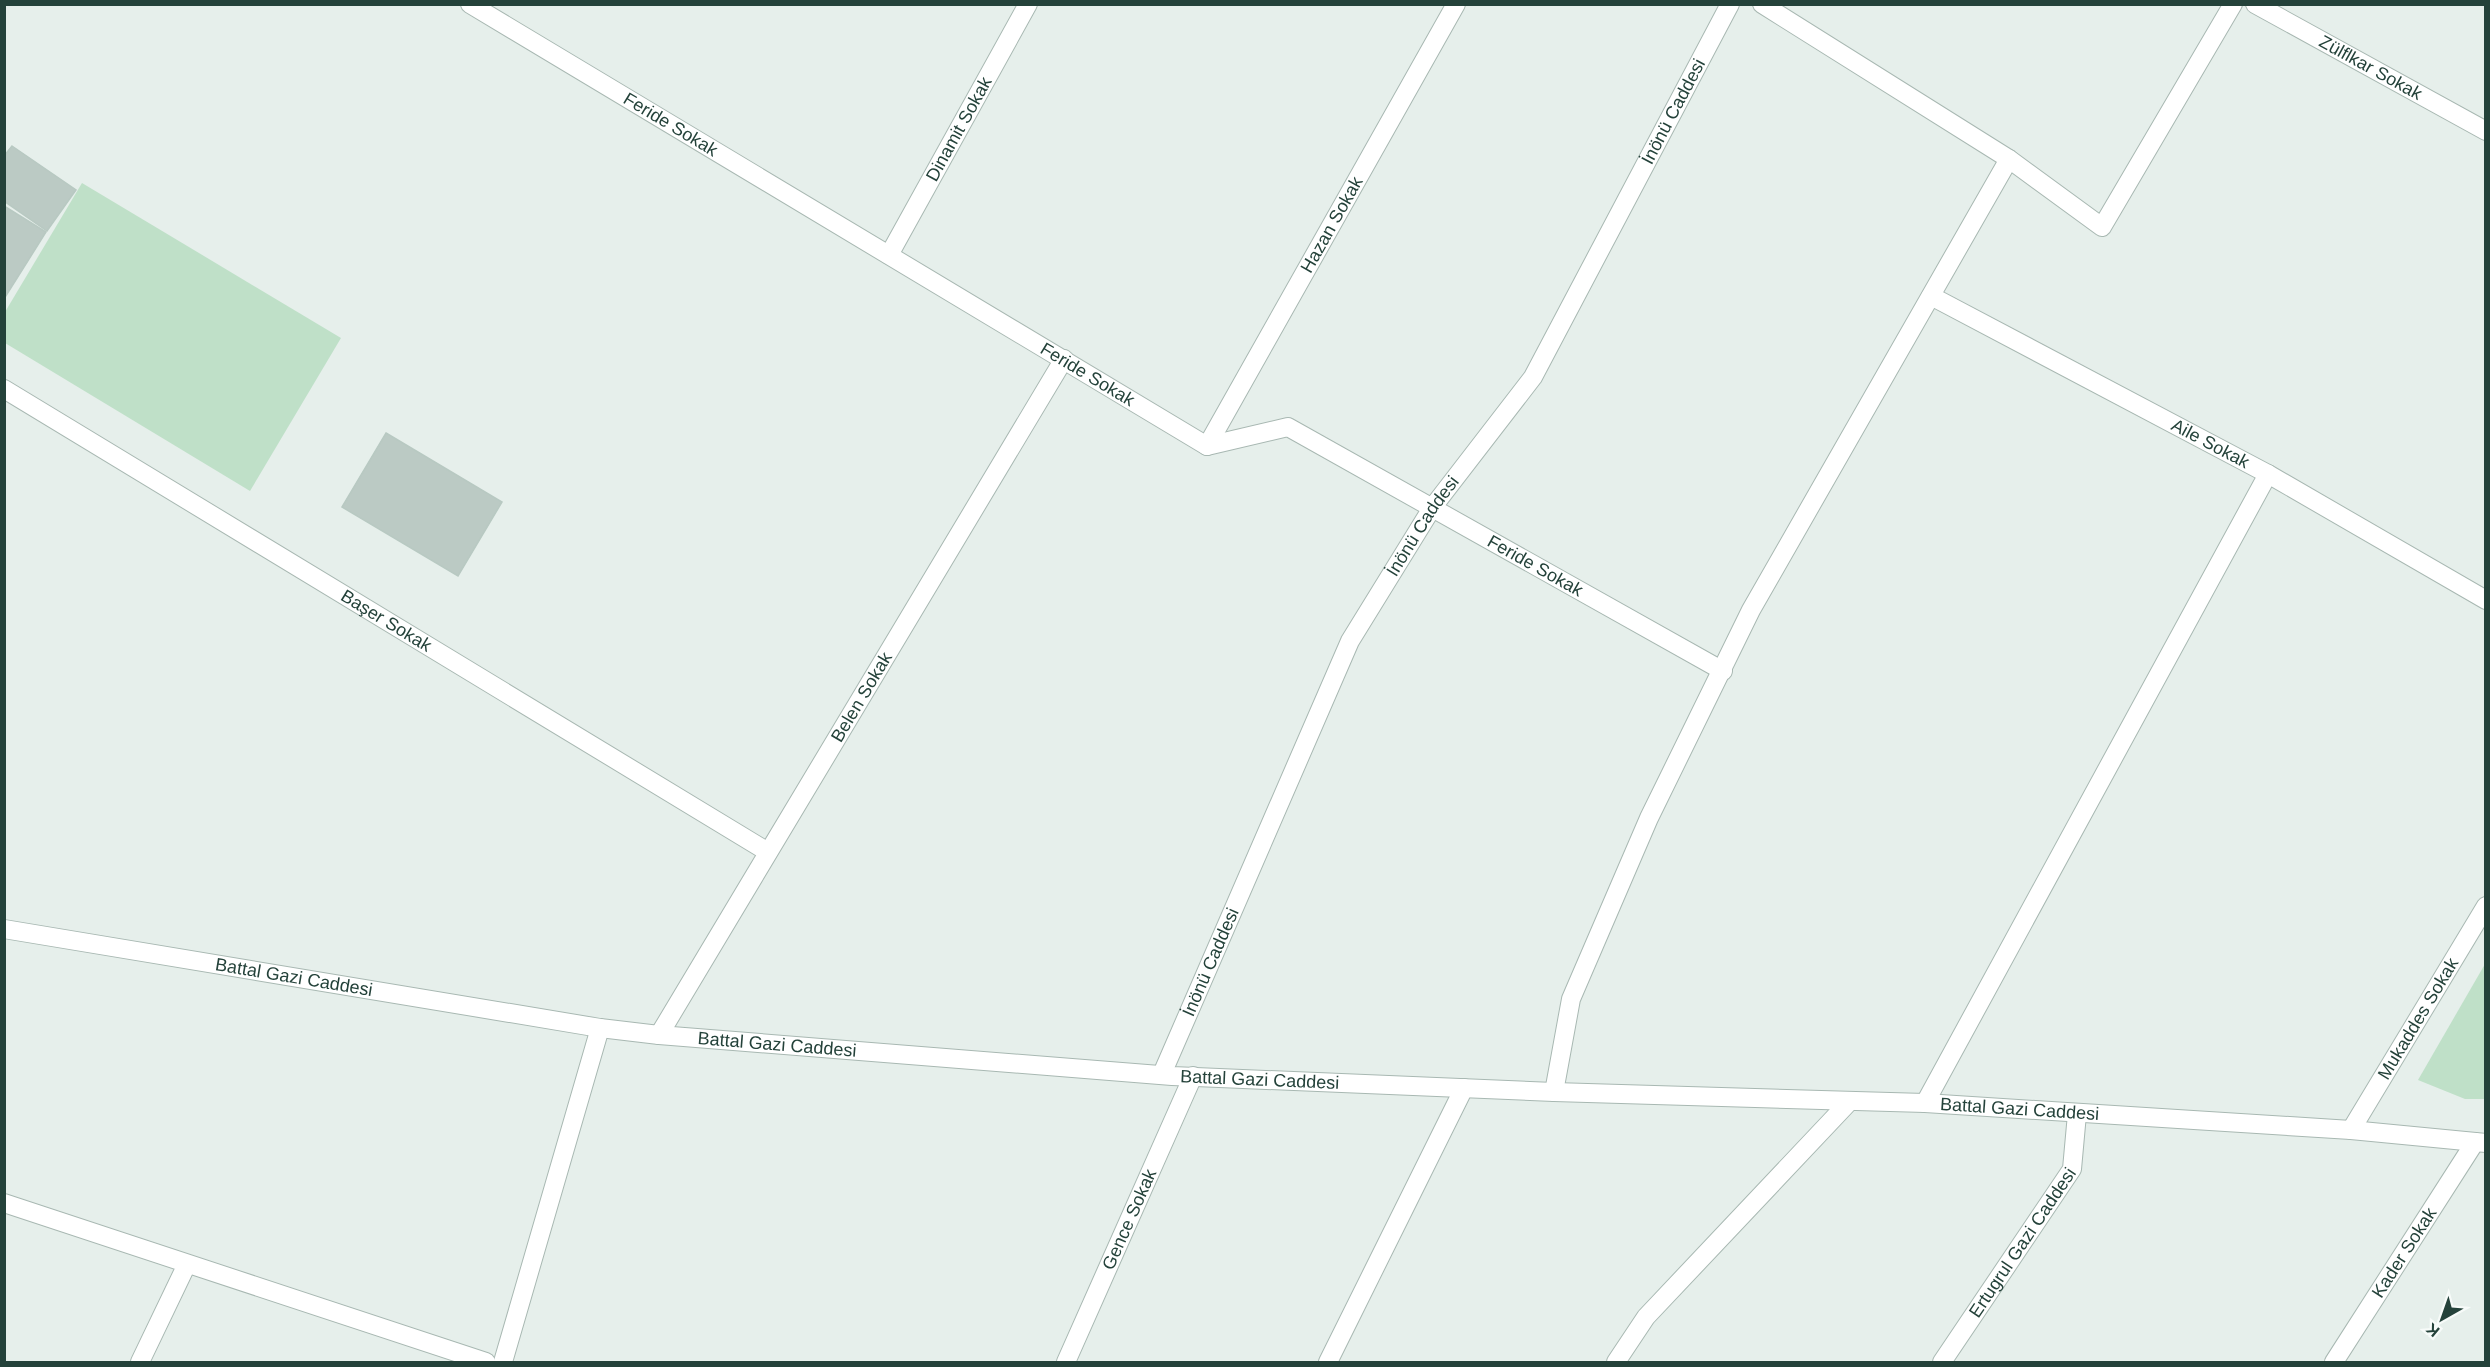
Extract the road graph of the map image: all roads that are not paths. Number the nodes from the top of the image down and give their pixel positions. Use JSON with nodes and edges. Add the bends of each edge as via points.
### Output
{"nodes":[{"id":1,"x":470,"y":4,"type":"edge"},
{"id":2,"x":1028,"y":4,"type":"edge"},
{"id":3,"x":1456,"y":4,"type":"edge"},
{"id":4,"x":1730,"y":4,"type":"edge"},
{"id":5,"x":1762,"y":4,"type":"edge"},
{"id":6,"x":2233,"y":4,"type":"edge"},
{"id":7,"x":2255,"y":4,"type":"edge"},
{"id":8,"x":2486,"y":131,"type":"edge"},
{"id":9,"x":2009,"y":159,"type":"junction"},
{"id":10,"x":889,"y":255,"type":"junction"},
{"id":11,"x":1931,"y":296,"type":"junction"},
{"id":12,"x":1064,"y":359,"type":"junction"},
{"id":13,"x":4,"y":389,"type":"edge"},
{"id":14,"x":1207,"y":446,"type":"junction"},
{"id":15,"x":2268,"y":474,"type":"junction"},
{"id":16,"x":1432,"y":508,"type":"junction"},
{"id":17,"x":2486,"y":600,"type":"edge"},
{"id":18,"x":1723,"y":671,"type":"junction"},
{"id":19,"x":768,"y":852,"type":"junction"},
{"id":20,"x":2486,"y":906,"type":"edge"},
{"id":21,"x":4,"y":929,"type":"edge"},
{"id":22,"x":600,"y":1028,"type":"junction"},
{"id":23,"x":659,"y":1035,"type":"junction"},
{"id":24,"x":1162,"y":1074,"type":"junction"},
{"id":25,"x":1193,"y":1076,"type":"junction"},
{"id":26,"x":1464,"y":1088,"type":"junction"},
{"id":27,"x":1554,"y":1092,"type":"junction"},
{"id":28,"x":1849,"y":1102,"type":"junction"},
{"id":29,"x":1925,"y":1103,"type":"junction"},
{"id":30,"x":2077,"y":1114,"type":"junction"},
{"id":31,"x":2351,"y":1130,"type":"junction"},
{"id":32,"x":2480,"y":1143,"type":"edge"},
{"id":33,"x":4,"y":1203,"type":"edge"},
{"id":34,"x":187,"y":1264,"type":"junction"},
{"id":35,"x":140,"y":1362,"type":"edge"},
{"id":36,"x":486,"y":1362,"type":"edge"},
{"id":37,"x":503,"y":1362,"type":"edge"},
{"id":38,"x":1066,"y":1362,"type":"edge"},
{"id":39,"x":1328,"y":1362,"type":"edge"},
{"id":40,"x":1616,"y":1362,"type":"edge"},
{"id":41,"x":1942,"y":1362,"type":"edge"},
{"id":42,"x":2334,"y":1362,"type":"edge"}],
"edges":[{"from":1,"to":10,"type":"street","name":"Feride Sokak"},
{"from":2,"to":10,"type":"street","name":"Dinamit Sokak"},
{"from":3,"to":14,"type":"street","name":"Hazan Sokak"},
{"from":4,"to":16,"type":"street","name":"İnönü Caddesi","via":[[1533,377]]},
{"from":5,"to":9,"type":"street"},
{"from":6,"to":9,"type":"street","via":[[2102,227]]},
{"from":7,"to":8,"type":"street","name":"Zülflkar Sokak"},
{"from":9,"to":11,"type":"street"},
{"from":10,"to":12,"type":"street","name":"Feride Sokak"},
{"from":11,"to":15,"type":"street","name":"Aile Sokak"},
{"from":11,"to":18,"type":"street","via":[[1751,610]]},
{"from":12,"to":14,"type":"street","name":"Feride Sokak"},
{"from":12,"to":19,"type":"street","name":"Belen Sokak"},
{"from":13,"to":19,"type":"street","name":"Başer Sokak"},
{"from":14,"to":16,"type":"street","name":"Feride Sokak","via":[[1288,427]]},
{"from":15,"to":17,"type":"street","name":"Aile Sokak"},
{"from":15,"to":29,"type":"street"},
{"from":16,"to":18,"type":"street","name":"Feride Sokak"},
{"from":16,"to":24,"type":"street","name":"İnönü Caddesi","via":[[1350,641]]},
{"from":18,"to":27,"type":"street","via":[[1649,818],[1570,999]]},
{"from":19,"to":23,"type":"street","name":"Belen Sokak"},
{"from":20,"to":31,"type":"street","name":"Mukaddes Sokak"},
{"from":21,"to":22,"type":"street","name":"Battal Gazi Caddesi"},
{"from":22,"to":23,"type":"street","name":"Battal Gazi Caddesi"},
{"from":22,"to":37,"type":"street"},
{"from":23,"to":24,"type":"street","name":"Battal Gazi Caddesi"},
{"from":24,"to":25,"type":"street","name":"Battal Gazi Caddesi"},
{"from":25,"to":26,"type":"street","name":"Battal Gazi Caddesi"},
{"from":25,"to":38,"type":"street","name":"Gence Sokak"},
{"from":26,"to":27,"type":"street","name":"Battal Gazi Caddesi"},
{"from":26,"to":39,"type":"street"},
{"from":27,"to":28,"type":"street","name":"Battal Gazi Caddesi"},
{"from":28,"to":29,"type":"street","name":"Battal Gazi Caddesi"},
{"from":28,"to":40,"type":"street","via":[[1647,1317]]},
{"from":29,"to":30,"type":"street","name":"Battal Gazi Caddesi"},
{"from":30,"to":31,"type":"street","name":"Battal Gazi Caddesi"},
{"from":30,"to":41,"type":"street","name":"Ertugrul Gazi Caddesi","via":[[2072,1169]]},
{"from":31,"to":32,"type":"street","name":"Battal Gazi Caddesi"},
{"from":32,"to":42,"type":"street","name":"Kader Sokak"},
{"from":33,"to":34,"type":"street"},
{"from":34,"to":35,"type":"street"},
{"from":34,"to":36,"type":"street"}]}
